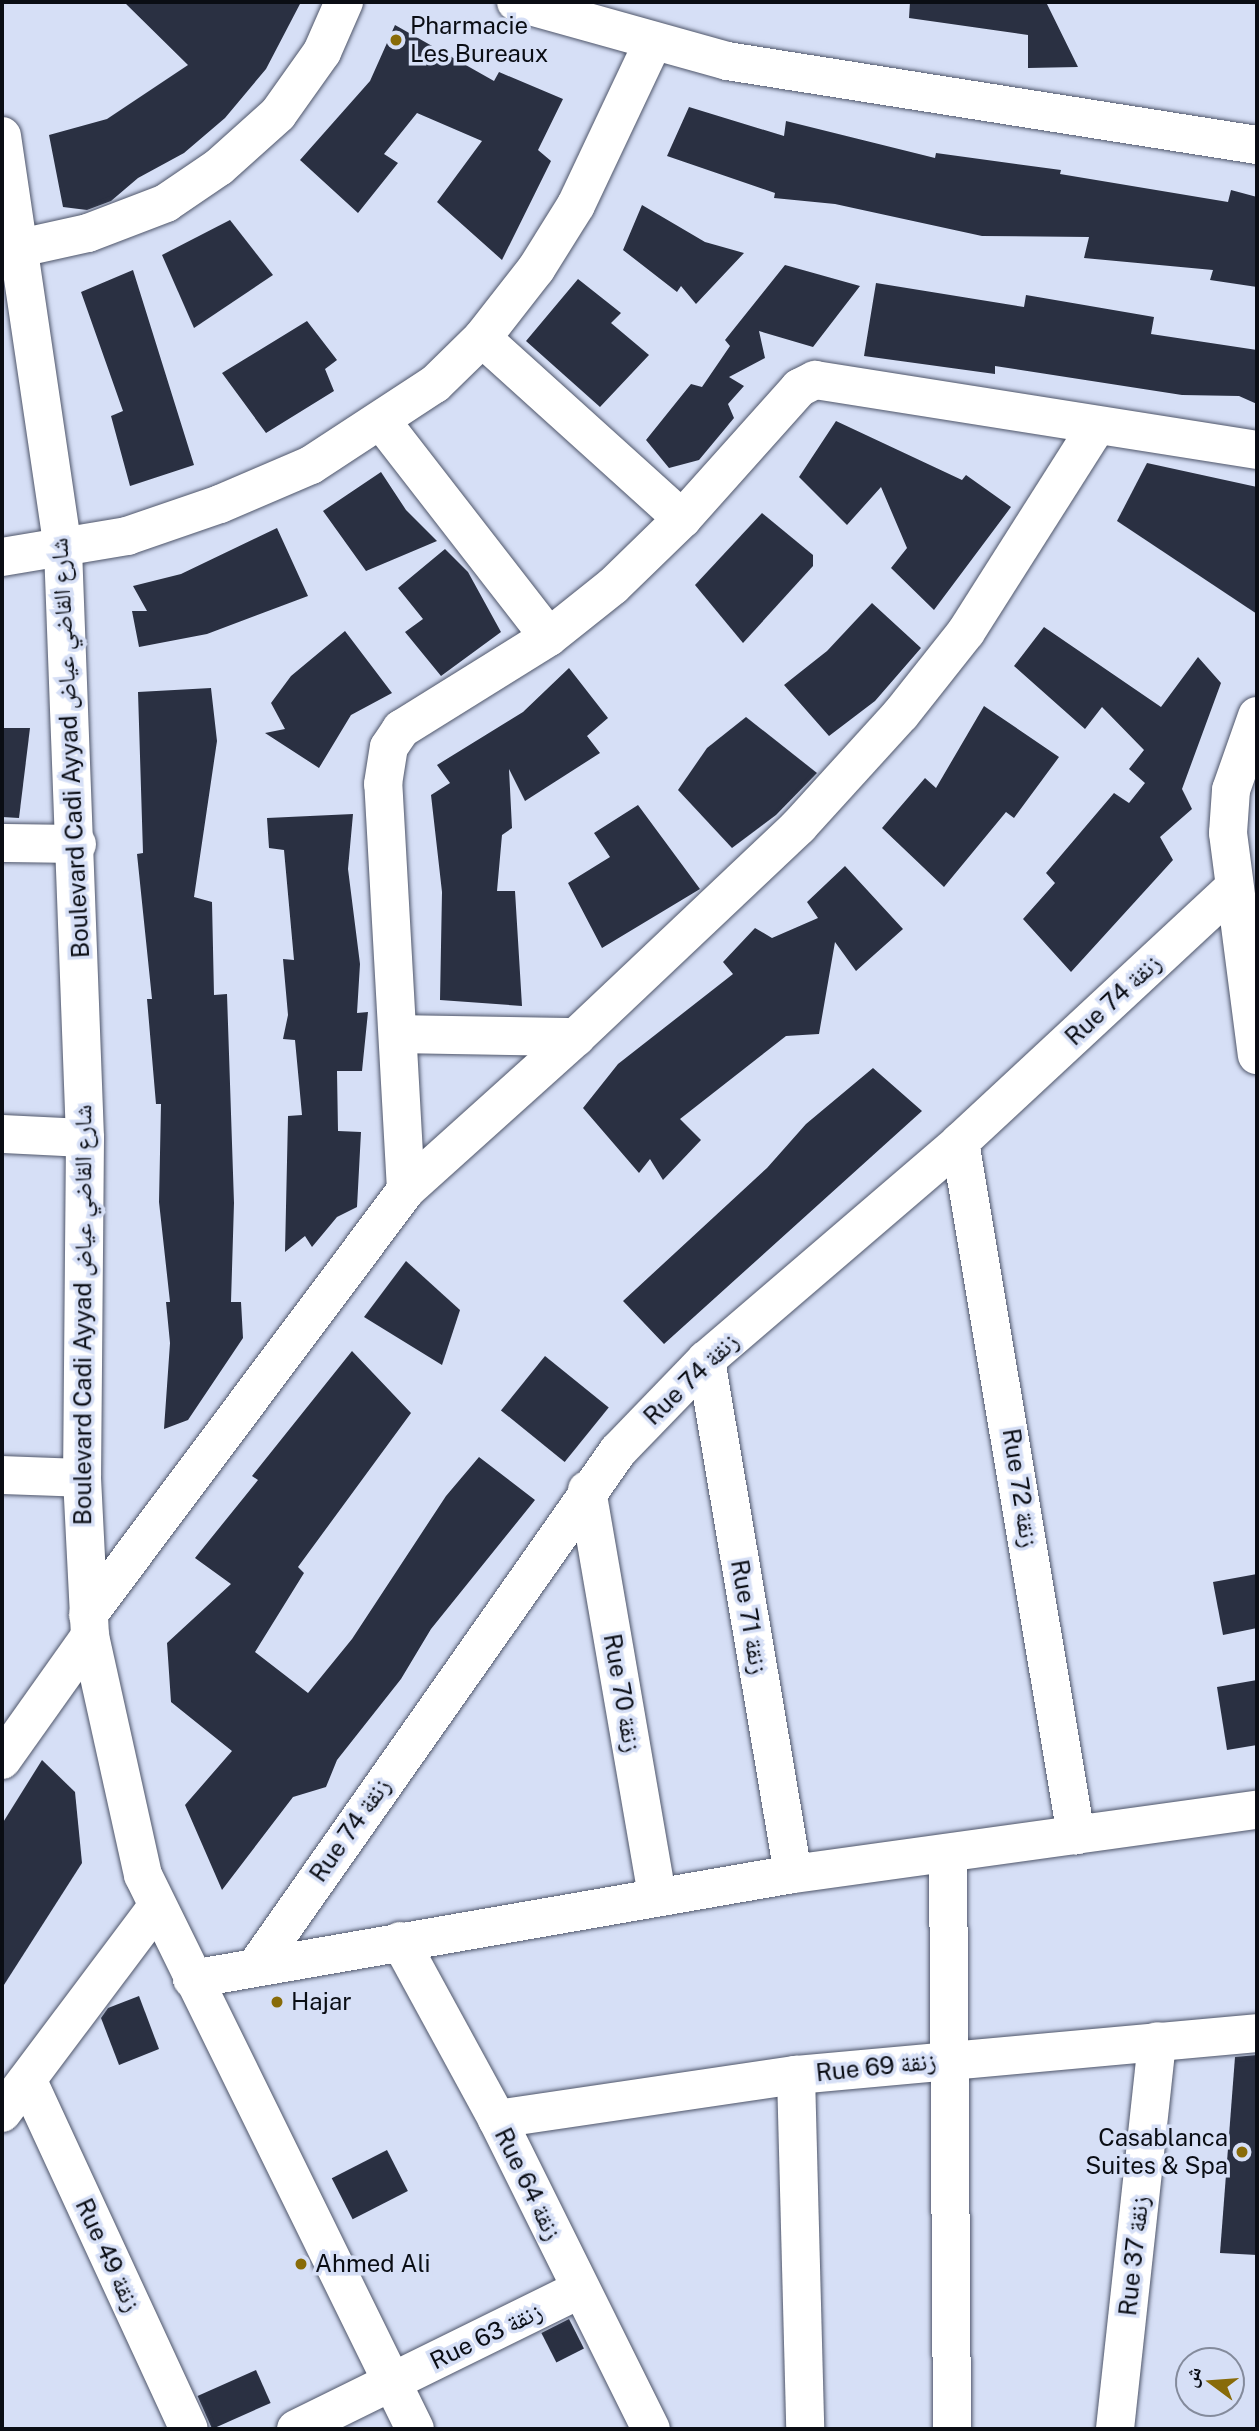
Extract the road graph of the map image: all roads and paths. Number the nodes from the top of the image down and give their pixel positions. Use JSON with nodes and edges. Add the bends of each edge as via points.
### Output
{"nodes":[{"id":1,"x":344,"y":2,"type":"edge"},
{"id":2,"x":516,"y":2,"type":"edge"},
{"id":3,"x":652,"y":44,"type":"junction"},
{"id":4,"x":2,"y":136,"type":"edge"},
{"id":5,"x":1257,"y":145,"type":"edge"},
{"id":6,"x":10,"y":251,"type":"edge"},
{"id":7,"x":482,"y":338,"type":"junction"},
{"id":8,"x":382,"y":422,"type":"junction"},
{"id":9,"x":1096,"y":426,"type":"junction"},
{"id":10,"x":1257,"y":450,"type":"edge"},
{"id":11,"x":682,"y":519,"type":"junction"},
{"id":12,"x":63,"y":549,"type":"junction"},
{"id":13,"x":2,"y":556,"type":"edge"},
{"id":14,"x":550,"y":637,"type":"junction"},
{"id":15,"x":1257,"y":716,"type":"edge"},
{"id":16,"x":2,"y":843,"type":"edge"},
{"id":17,"x":77,"y":844,"type":"junction"},
{"id":18,"x":1233,"y":888,"type":"junction"},
{"id":19,"x":400,"y":1034,"type":"junction"},
{"id":20,"x":576,"y":1037,"type":"junction"},
{"id":21,"x":1257,"y":1055,"type":"edge"},
{"id":22,"x":2,"y":1134,"type":"edge"},
{"id":23,"x":85,"y":1138,"type":"junction"},
{"id":24,"x":960,"y":1142,"type":"junction"},
{"id":25,"x":406,"y":1190,"type":"junction"},
{"id":26,"x":706,"y":1360,"type":"junction"},
{"id":27,"x":2,"y":1475,"type":"edge"},
{"id":28,"x":82,"y":1478,"type":"junction"},
{"id":29,"x":587,"y":1490,"type":"junction"},
{"id":30,"x":89,"y":1626,"type":"junction"},
{"id":31,"x":2,"y":1759,"type":"edge"},
{"id":32,"x":1257,"y":1810,"type":"edge"},
{"id":33,"x":1076,"y":1835,"type":"junction"},
{"id":34,"x":948,"y":1853,"type":"junction"},
{"id":35,"x":793,"y":1874,"type":"junction"},
{"id":36,"x":657,"y":1897,"type":"junction"},
{"id":37,"x":156,"y":1908,"type":"junction"},
{"id":38,"x":400,"y":1941,"type":"junction"},
{"id":39,"x":257,"y":1965,"type":"junction"},
{"id":40,"x":192,"y":1979,"type":"junction"},
{"id":41,"x":1257,"y":2033,"type":"edge"},
{"id":42,"x":1157,"y":2041,"type":"junction"},
{"id":43,"x":948,"y":2060,"type":"junction"},
{"id":44,"x":796,"y":2075,"type":"junction"},
{"id":45,"x":28,"y":2081,"type":"junction"},
{"id":46,"x":2,"y":2113,"type":"edge"},
{"id":47,"x":497,"y":2119,"type":"junction"},
{"id":48,"x":579,"y":2290,"type":"junction"},
{"id":49,"x":393,"y":2382,"type":"junction"},
{"id":50,"x":189,"y":2429,"type":"edge"},
{"id":51,"x":296,"y":2429,"type":"edge"},
{"id":52,"x":415,"y":2429,"type":"edge"},
{"id":53,"x":651,"y":2429,"type":"edge"},
{"id":54,"x":805,"y":2429,"type":"edge"},
{"id":55,"x":952,"y":2429,"type":"edge"},
{"id":56,"x":1115,"y":2429,"type":"edge"}],
"edges":[{"from":1,"to":6,"type":"street","via":[[321,52],[278,114],[219,167],[166,203],[89,233]]},
{"from":2,"to":3,"type":"street"},
{"from":3,"to":5,"type":"street","via":[[727,61]]},
{"from":3,"to":7,"type":"street","via":[[576,205],[536,269]]},
{"from":4,"to":6,"type":"street","name":"Boulevard Cadi Ayyad شارع القاضي عياض"},
{"from":6,"to":12,"type":"street","name":"Boulevard Cadi Ayyad شارع القاضي عياض"},
{"from":7,"to":8,"type":"street","via":[[435,384]]},
{"from":7,"to":11,"type":"street"},
{"from":8,"to":12,"type":"street","via":[[311,466],[220,504],[127,536]]},
{"from":8,"to":14,"type":"street"},
{"from":9,"to":10,"type":"street"},
{"from":9,"to":11,"type":"street","via":[[815,380],[799,388]]},
{"from":9,"to":20,"type":"street","via":[[966,632],[901,714],[799,826]]},
{"from":11,"to":14,"type":"street","via":[[613,586]]},
{"from":12,"to":13,"type":"street"},
{"from":12,"to":17,"type":"street","name":"Boulevard Cadi Ayyad شارع القاضي عياض"},
{"from":14,"to":19,"type":"street","via":[[401,729],[389,747],[383,784]]},
{"from":15,"to":18,"type":"street","via":[[1231,790],[1228,833]]},
{"from":16,"to":17,"type":"street"},
{"from":17,"to":23,"type":"street","name":"Boulevard Cadi Ayyad شارع القاضي عياض"},
{"from":18,"to":21,"type":"street"},
{"from":18,"to":24,"type":"street","name":"Rue 74 زنقة"},
{"from":19,"to":20,"type":"street"},
{"from":19,"to":25,"type":"street"},
{"from":20,"to":25,"type":"street"},
{"from":22,"to":23,"type":"street"},
{"from":23,"to":28,"type":"street","name":"Boulevard Cadi Ayyad شارع القاضي عياض"},
{"from":24,"to":26,"type":"street","name":"Rue 74 زنقة"},
{"from":24,"to":33,"type":"street","name":"Rue 72 زنقة"},
{"from":25,"to":30,"type":"street"},
{"from":26,"to":29,"type":"street","name":"Rue 74 زنقة"},
{"from":26,"to":35,"type":"street","name":"Rue 71 زنقة"},
{"from":27,"to":28,"type":"street"},
{"from":28,"to":30,"type":"street","name":"Boulevard Cadi Ayyad شارع القاضي عياض"},
{"from":29,"to":36,"type":"street","name":"Rue 70 زنقة"},
{"from":29,"to":39,"type":"street","name":"Rue 74 زنقة"},
{"from":30,"to":31,"type":"street"},
{"from":30,"to":37,"type":"street","name":"Boulevard Cadi Ayyad شارع القاضي عياض","via":[[128,1822]]},
{"from":32,"to":33,"type":"street"},
{"from":33,"to":34,"type":"street"},
{"from":34,"to":35,"type":"street"},
{"from":34,"to":43,"type":"street"},
{"from":35,"to":36,"type":"street"},
{"from":36,"to":38,"type":"street"},
{"from":37,"to":40,"type":"street","name":"Boulevard Cadi Ayyad شارع القاضي عياض"},
{"from":37,"to":45,"type":"street"},
{"from":38,"to":39,"type":"street"},
{"from":38,"to":47,"type":"street","name":"Rue 64 زنقة"},
{"from":39,"to":40,"type":"street"},
{"from":40,"to":49,"type":"street","name":"Boulevard Cadi Ayyad شارع القاضي عياض"},
{"from":41,"to":42,"type":"street","name":"Rue 69 زنقة"},
{"from":42,"to":43,"type":"street","name":"Rue 69 زنقة"},
{"from":42,"to":56,"type":"street","name":"Rue 37 زنقة"},
{"from":43,"to":44,"type":"street","name":"Rue 69 زنقة"},
{"from":43,"to":55,"type":"street"},
{"from":44,"to":47,"type":"street","name":"Rue 69 زنقة"},
{"from":44,"to":54,"type":"street"},
{"from":45,"to":46,"type":"street"},
{"from":45,"to":50,"type":"street","name":"Rue 49 زنقة"},
{"from":47,"to":48,"type":"street","name":"Rue 64 زنقة"},
{"from":48,"to":49,"type":"street","name":"Rue 63 زنقة"},
{"from":48,"to":53,"type":"street","name":"Rue 64 زنقة"},
{"from":49,"to":51,"type":"street","name":"Rue 63 زنقة"},
{"from":49,"to":52,"type":"street","name":"Boulevard Cadi Ayyad شارع القاضي عياض"}]}
